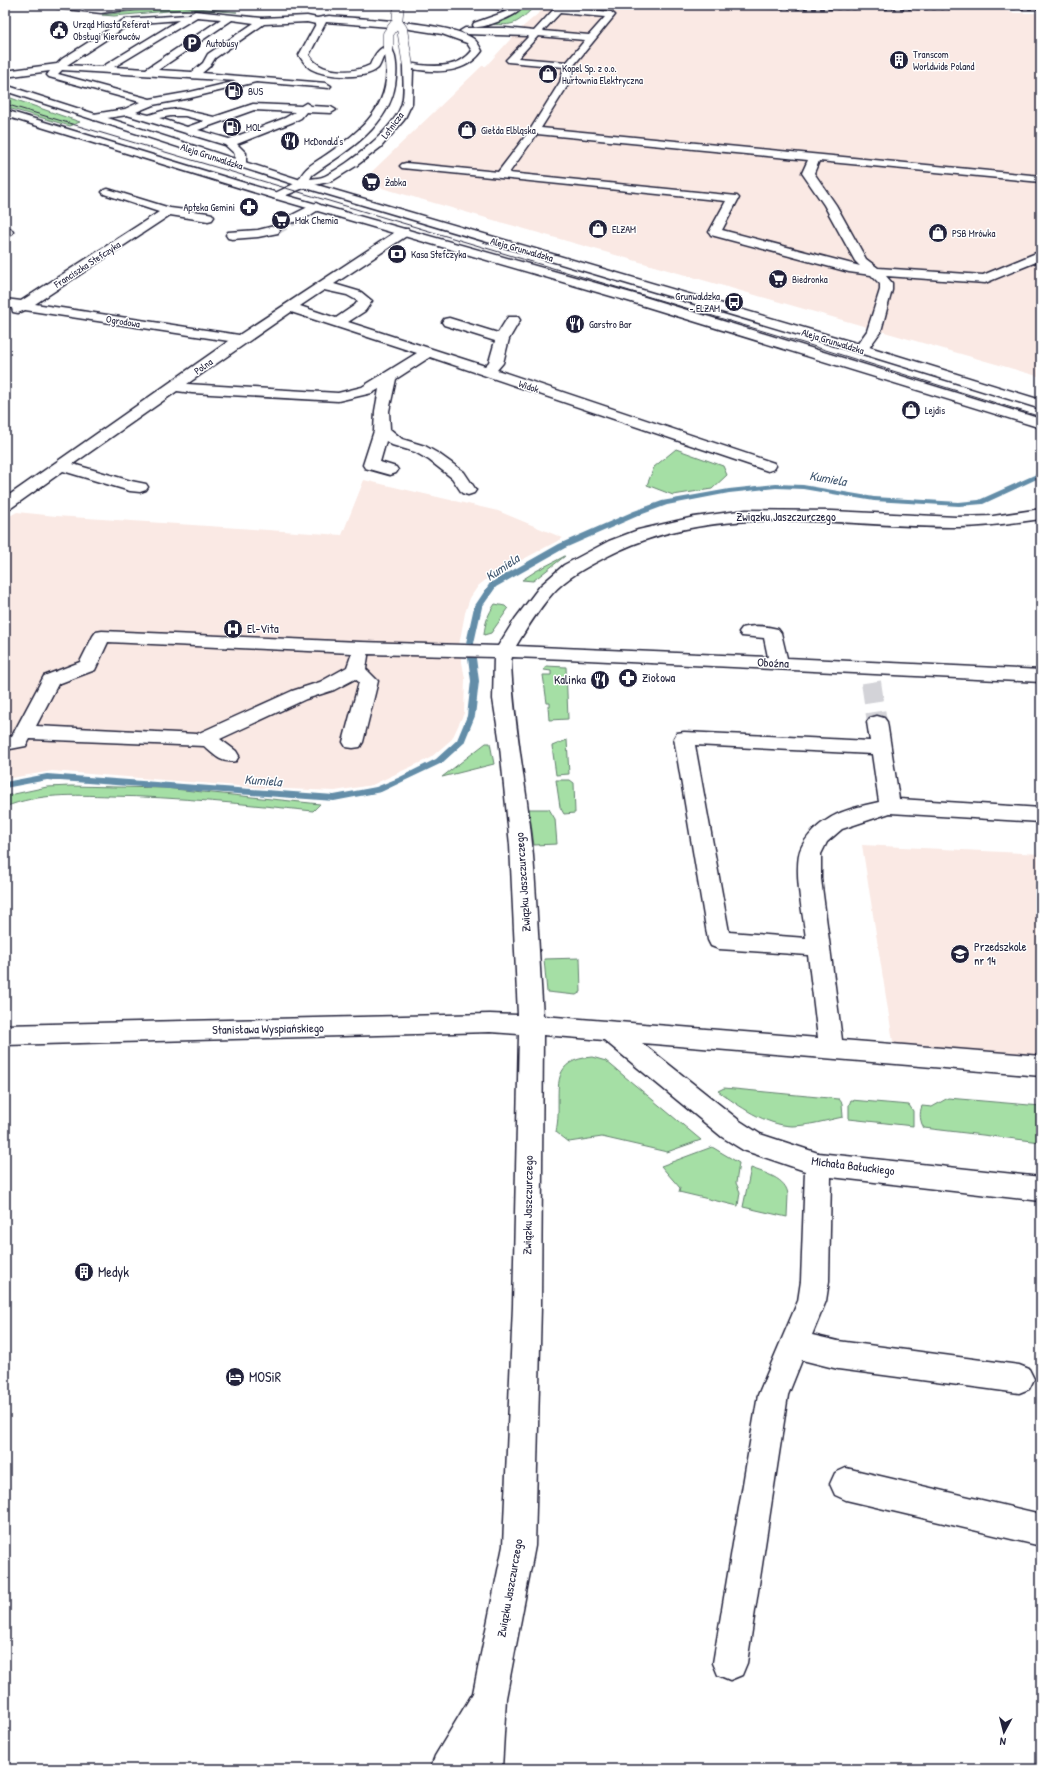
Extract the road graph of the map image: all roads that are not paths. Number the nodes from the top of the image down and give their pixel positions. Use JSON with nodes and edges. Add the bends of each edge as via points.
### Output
{"nodes":[{"id":1,"x":57,"y":5,"type":"edge"},
{"id":2,"x":140,"y":5,"type":"edge"},
{"id":3,"x":399,"y":5,"type":"edge"},
{"id":4,"x":491,"y":5,"type":"edge"},
{"id":5,"x":526,"y":8,"type":"dead end"},
{"id":6,"x":516,"y":10,"type":"junction"},
{"id":7,"x":280,"y":12,"type":"dead end"},
{"id":8,"x":231,"y":17,"type":"junction"},
{"id":9,"x":318,"y":18,"type":"junction"},
{"id":10,"x":262,"y":21,"type":"junction"},
{"id":11,"x":397,"y":22,"type":"junction"},
{"id":12,"x":464,"y":34,"type":"junction"},
{"id":13,"x":535,"y":36,"type":"junction"},
{"id":14,"x":158,"y":37,"type":"junction"},
{"id":15,"x":302,"y":38,"type":"dead end"},
{"id":16,"x":589,"y":40,"type":"junction"},
{"id":17,"x":107,"y":45,"type":"junction"},
{"id":18,"x":388,"y":49,"type":"junction"},
{"id":19,"x":484,"y":59,"type":"dead end"},
{"id":20,"x":569,"y":65,"type":"junction"},
{"id":21,"x":297,"y":66,"type":"dead end"},
{"id":22,"x":408,"y":66,"type":"junction"},
{"id":23,"x":105,"y":69,"type":"junction"},
{"id":24,"x":149,"y":72,"type":"junction"},
{"id":25,"x":5,"y":74,"type":"edge"},
{"id":26,"x":194,"y":75,"type":"junction"},
{"id":27,"x":256,"y":79,"type":"junction"},
{"id":28,"x":409,"y":79,"type":"junction"},
{"id":29,"x":391,"y":82,"type":"junction"},
{"id":30,"x":5,"y":88,"type":"edge"},
{"id":31,"x":150,"y":102,"type":"junction"},
{"id":32,"x":311,"y":107,"type":"junction"},
{"id":33,"x":331,"y":110,"type":"dead end"},
{"id":34,"x":127,"y":112,"type":"junction"},
{"id":35,"x":5,"y":113,"type":"edge"},
{"id":36,"x":94,"y":117,"type":"junction"},
{"id":37,"x":146,"y":119,"type":"junction"},
{"id":38,"x":214,"y":121,"type":"junction"},
{"id":39,"x":186,"y":131,"type":"junction"},
{"id":40,"x":534,"y":131,"type":"junction"},
{"id":41,"x":243,"y":132,"type":"junction"},
{"id":42,"x":271,"y":138,"type":"dead end"},
{"id":43,"x":228,"y":143,"type":"junction"},
{"id":44,"x":815,"y":157,"type":"junction"},
{"id":45,"x":240,"y":165,"type":"junction"},
{"id":46,"x":406,"y":166,"type":"dead end"},
{"id":47,"x":502,"y":174,"type":"junction"},
{"id":48,"x":1041,"y":179,"type":"edge"},
{"id":49,"x":303,"y":184,"type":"junction"},
{"id":50,"x":108,"y":192,"type":"dead end"},
{"id":51,"x":277,"y":196,"type":"junction"},
{"id":52,"x":316,"y":207,"type":"junction"},
{"id":53,"x":168,"y":211,"type":"junction"},
{"id":54,"x":208,"y":217,"type":"dead end"},
{"id":55,"x":294,"y":218,"type":"tunnel mouth"},
{"id":56,"x":274,"y":230,"type":"tunnel mouth"},
{"id":57,"x":404,"y":232,"type":"junction"},
{"id":58,"x":232,"y":235,"type":"dead end"},
{"id":59,"x":1041,"y":256,"type":"edge"},
{"id":60,"x":875,"y":272,"type":"junction"},
{"id":61,"x":322,"y":286,"type":"junction"},
{"id":62,"x":5,"y":303,"type":"edge"},
{"id":63,"x":23,"y":306,"type":"junction"},
{"id":64,"x":290,"y":307,"type":"junction"},
{"id":65,"x":5,"y":317,"type":"edge"},
{"id":66,"x":513,"y":320,"type":"dead end"},
{"id":67,"x":337,"y":322,"type":"junction"},
{"id":68,"x":449,"y":322,"type":"dead end"},
{"id":69,"x":241,"y":339,"type":"junction"},
{"id":70,"x":502,"y":339,"type":"junction"},
{"id":71,"x":861,"y":349,"type":"junction"},
{"id":72,"x":428,"y":352,"type":"junction"},
{"id":73,"x":487,"y":372,"type":"junction"},
{"id":74,"x":389,"y":377,"type":"junction"},
{"id":75,"x":175,"y":386,"type":"junction"},
{"id":76,"x":1041,"y":405,"type":"edge"},
{"id":77,"x":1041,"y":424,"type":"edge"},
{"id":78,"x":382,"y":431,"type":"junction"},
{"id":79,"x":61,"y":466,"type":"junction"},
{"id":80,"x":768,"y":466,"type":"dead end"},
{"id":81,"x":390,"y":470,"type":"dead end"},
{"id":82,"x":140,"y":487,"type":"dead end"},
{"id":83,"x":468,"y":490,"type":"dead end"},
{"id":84,"x":5,"y":506,"type":"edge"},
{"id":85,"x":1041,"y":514,"type":"edge"},
{"id":86,"x":748,"y":632,"type":"dead end"},
{"id":87,"x":360,"y":648,"type":"junction"},
{"id":88,"x":494,"y":651,"type":"junction"},
{"id":89,"x":780,"y":663,"type":"junction"},
{"id":90,"x":356,"y":670,"type":"junction"},
{"id":91,"x":1041,"y":676,"type":"edge"},
{"id":92,"x":877,"y":722,"type":"tunnel mouth"},
{"id":93,"x":24,"y":732,"type":"junction"},
{"id":94,"x":206,"y":738,"type":"junction"},
{"id":95,"x":353,"y":742,"type":"dead end"},
{"id":96,"x":5,"y":744,"type":"edge"},
{"id":97,"x":881,"y":748,"type":"junction"},
{"id":98,"x":229,"y":756,"type":"dead end"},
{"id":99,"x":890,"y":806,"type":"junction"},
{"id":100,"x":1041,"y":814,"type":"edge"},
{"id":101,"x":818,"y":947,"type":"junction"},
{"id":102,"x":531,"y":1025,"type":"junction"},
{"id":103,"x":610,"y":1031,"type":"junction"},
{"id":104,"x":5,"y":1034,"type":"edge"},
{"id":105,"x":831,"y":1048,"type":"junction"},
{"id":106,"x":1041,"y":1066,"type":"edge"},
{"id":107,"x":818,"y":1164,"type":"junction"},
{"id":108,"x":1041,"y":1189,"type":"edge"},
{"id":109,"x":794,"y":1345,"type":"junction"},
{"id":110,"x":1019,"y":1379,"type":"dead end"},
{"id":111,"x":846,"y":1484,"type":"dead end"},
{"id":112,"x":1041,"y":1530,"type":"edge"},
{"id":113,"x":730,"y":1663,"type":"dead end"},
{"id":114,"x":489,"y":1698,"type":"junction"},
{"id":115,"x":448,"y":1769,"type":"edge"},
{"id":116,"x":484,"y":1769,"type":"edge"}],
"edges":[{"from":1,"to":2,"type":"street","via":[[101,10]]},
{"from":3,"to":11,"type":"street","name":"Lotnicza","bridge":true},
{"from":4,"to":6,"type":"street"},
{"from":5,"to":6,"type":"street"},
{"from":6,"to":12,"type":"street","via":[[474,26]]},
{"from":7,"to":9,"type":"street"},
{"from":8,"to":10,"type":"street"},
{"from":8,"to":14,"type":"street","via":[[195,14]]},
{"from":8,"to":24,"type":"street"},
{"from":9,"to":10,"type":"street"},
{"from":9,"to":12,"type":"street"},
{"from":9,"to":15,"type":"street"},
{"from":9,"to":18,"type":"street","via":[[304,56],[314,67],[344,73],[364,71],[374,67],[379,55]]},
{"from":10,"to":26,"type":"street","via":[[211,56],[207,64]]},
{"from":11,"to":18,"type":"street","name":"Lotnicza","bridge":true,"via":[[389,29],[386,38]]},
{"from":11,"to":22,"type":"street","name":"Lotnicza","bridge":true,"via":[[402,29]]},
{"from":12,"to":13,"type":"street","via":[[493,31]]},
{"from":12,"to":13,"type":"street","via":[[485,40]]},
{"from":12,"to":22,"type":"street","via":[[477,51],[464,63],[438,68]]},
{"from":13,"to":16,"type":"street"},
{"from":13,"to":16,"type":"street","via":[[558,10],[611,15]]},
{"from":13,"to":20,"type":"street","via":[[511,60]]},
{"from":14,"to":17,"type":"street"},
{"from":14,"to":17,"type":"street"},
{"from":14,"to":17,"type":"street"},
{"from":14,"to":17,"type":"street"},
{"from":14,"to":17,"type":"street"},
{"from":14,"to":17,"type":"street","via":[[128,21]]},
{"from":14,"to":23,"type":"street"},
{"from":16,"to":20,"type":"street"},
{"from":17,"to":23,"type":"street"},
{"from":17,"to":25,"type":"street"},
{"from":17,"to":31,"type":"street","via":[[52,74]]},
{"from":18,"to":29,"type":"street","name":"Lotnicza","via":[[392,69]]},
{"from":19,"to":28,"type":"street","via":[[460,70]]},
{"from":20,"to":40,"type":"street","via":[[565,82]]},
{"from":21,"to":29,"type":"street","via":[[320,75]]},
{"from":22,"to":28,"type":"street","name":"Lotnicza"},
{"from":23,"to":24,"type":"street"},
{"from":24,"to":26,"type":"street"},
{"from":26,"to":27,"type":"street"},
{"from":27,"to":31,"type":"street"},
{"from":27,"to":32,"type":"street","via":[[326,86]]},
{"from":28,"to":49,"type":"street","name":"Lotnicza","via":[[408,102],[400,118],[377,145],[328,179]]},
{"from":29,"to":49,"type":"street","name":"Lotnicza","via":[[387,99],[373,122],[355,140],[307,173]]},
{"from":30,"to":36,"type":"street","name":"Aleja Grunwaldzka"},
{"from":31,"to":34,"type":"street"},
{"from":32,"to":33,"type":"street"},
{"from":32,"to":38,"type":"street","via":[[253,107]]},
{"from":32,"to":41,"type":"street","via":[[294,118]]},
{"from":34,"to":36,"type":"street"},
{"from":34,"to":37,"type":"street"},
{"from":35,"to":51,"type":"street","name":"Aleja Grunwaldzka"},
{"from":36,"to":45,"type":"street","name":"Aleja Grunwaldzka"},
{"from":37,"to":38,"type":"street","via":[[180,111]]},
{"from":37,"to":39,"type":"street"},
{"from":38,"to":39,"type":"street"},
{"from":38,"to":41,"type":"street"},
{"from":39,"to":43,"type":"street"},
{"from":40,"to":44,"type":"street"},
{"from":40,"to":47,"type":"street"},
{"from":41,"to":42,"type":"street"},
{"from":41,"to":43,"type":"street"},
{"from":43,"to":45,"type":"street","via":[[240,153]]},
{"from":44,"to":48,"type":"street"},
{"from":44,"to":60,"type":"street","via":[[808,173],[830,205],[861,261]]},
{"from":45,"to":49,"type":"street","name":"Aleja Grunwaldzka"},
{"from":46,"to":47,"type":"street"},
{"from":47,"to":60,"type":"street","via":[[734,198],[715,232],[854,269]]},
{"from":49,"to":51,"type":"street","name":"Lotnicza"},
{"from":49,"to":71,"type":"street","name":"Aleja Grunwaldzka"},
{"from":50,"to":53,"type":"street"},
{"from":51,"to":52,"type":"street","name":"Aleja Grunwaldzka"},
{"from":52,"to":55,"type":"street"},
{"from":52,"to":57,"type":"street","name":"Aleja Grunwaldzka"},
{"from":53,"to":54,"type":"street"},
{"from":53,"to":63,"type":"street","name":"Franciszka Stefczyka"},
{"from":56,"to":58,"type":"street","via":[[251,236]]},
{"from":57,"to":61,"type":"street","name":"Polna"},
{"from":57,"to":77,"type":"street","name":"Aleja Grunwaldzka","via":[[633,298]]},
{"from":59,"to":60,"type":"street","via":[[985,279]]},
{"from":60,"to":71,"type":"street","via":[[886,283],[886,290],[874,331]]},
{"from":61,"to":64,"type":"street","name":"Polna"},
{"from":61,"to":67,"type":"street","via":[[348,292],[362,297],[365,301],[360,308]]},
{"from":62,"to":63,"type":"street","name":"Ogrodowa"},
{"from":63,"to":65,"type":"street","name":"Franciszka Stefczyka"},
{"from":63,"to":69,"type":"street","name":"Ogrodowa"},
{"from":64,"to":67,"type":"street","name":"Widok"},
{"from":64,"to":69,"type":"street","name":"Polna"},
{"from":66,"to":70,"type":"street"},
{"from":67,"to":72,"type":"street","name":"Widok"},
{"from":68,"to":70,"type":"street"},
{"from":69,"to":75,"type":"street","name":"Polna"},
{"from":70,"to":73,"type":"street","via":[[496,363]]},
{"from":71,"to":76,"type":"street","name":"Aleja Grunwaldzka"},
{"from":72,"to":73,"type":"street","name":"Widok"},
{"from":72,"to":74,"type":"street"},
{"from":73,"to":80,"type":"street","name":"Widok"},
{"from":74,"to":75,"type":"street","via":[[367,390],[338,397]]},
{"from":74,"to":78,"type":"street","via":[[382,411]]},
{"from":75,"to":79,"type":"street","name":"Polna"},
{"from":78,"to":81,"type":"street","via":[[371,465]]},
{"from":78,"to":83,"type":"street","via":[[397,442],[420,449],[434,457],[458,474]]},
{"from":79,"to":82,"type":"street"},
{"from":79,"to":84,"type":"street","name":"Polna"},
{"from":85,"to":88,"type":"street","name":"Związku Jaszczurczego","via":[[993,521],[956,522],[746,515],[694,522],[644,534],[615,545],[570,570],[546,590],[521,623]]},
{"from":86,"to":89,"type":"street","via":[[772,633]]},
{"from":87,"to":88,"type":"street","name":"Oboźna"},
{"from":87,"to":90,"type":"street"},
{"from":87,"to":93,"type":"street","name":"Oboźna","via":[[102,636],[88,666],[51,680]]},
{"from":88,"to":89,"type":"street","name":"Oboźna"},
{"from":88,"to":102,"type":"street","name":"Związku Jaszczurczego","via":[[502,661],[503,699],[521,845]]},
{"from":89,"to":91,"type":"street","name":"Oboźna"},
{"from":90,"to":94,"type":"street","via":[[327,686],[299,695]]},
{"from":90,"to":95,"type":"street","via":[[369,681]]},
{"from":92,"to":97,"type":"street"},
{"from":93,"to":94,"type":"street","via":[[200,741]]},
{"from":93,"to":96,"type":"street","via":[[19,741]]},
{"from":94,"to":98,"type":"street"},
{"from":97,"to":99,"type":"street"},
{"from":97,"to":101,"type":"street","via":[[684,738],[719,940]]},
{"from":99,"to":100,"type":"street"},
{"from":99,"to":101,"type":"street","via":[[835,824],[819,837],[810,854],[810,879]]},
{"from":101,"to":105,"type":"street"},
{"from":102,"to":103,"type":"street"},
{"from":102,"to":104,"type":"street","name":"Stanisława Wyspiańskiego","via":[[490,1023]]},
{"from":102,"to":114,"type":"street","name":"Związku Jaszczurczego","via":[[527,1306],[519,1546]]},
{"from":103,"to":105,"type":"street"},
{"from":103,"to":107,"type":"street","name":"Michała Bałuckiego","via":[[731,1129],[752,1142]]},
{"from":105,"to":106,"type":"street"},
{"from":107,"to":108,"type":"street","name":"Michała Bałuckiego"},
{"from":107,"to":109,"type":"street","via":[[816,1281],[812,1301]]},
{"from":109,"to":110,"type":"street","via":[[838,1355]]},
{"from":109,"to":113,"type":"street","via":[[773,1395]]},
{"from":111,"to":112,"type":"street"},
{"from":114,"to":115,"type":"street","name":"Związku Jaszczurczego"},
{"from":114,"to":116,"type":"street","name":"Związku Jaszczurczego"}]}
